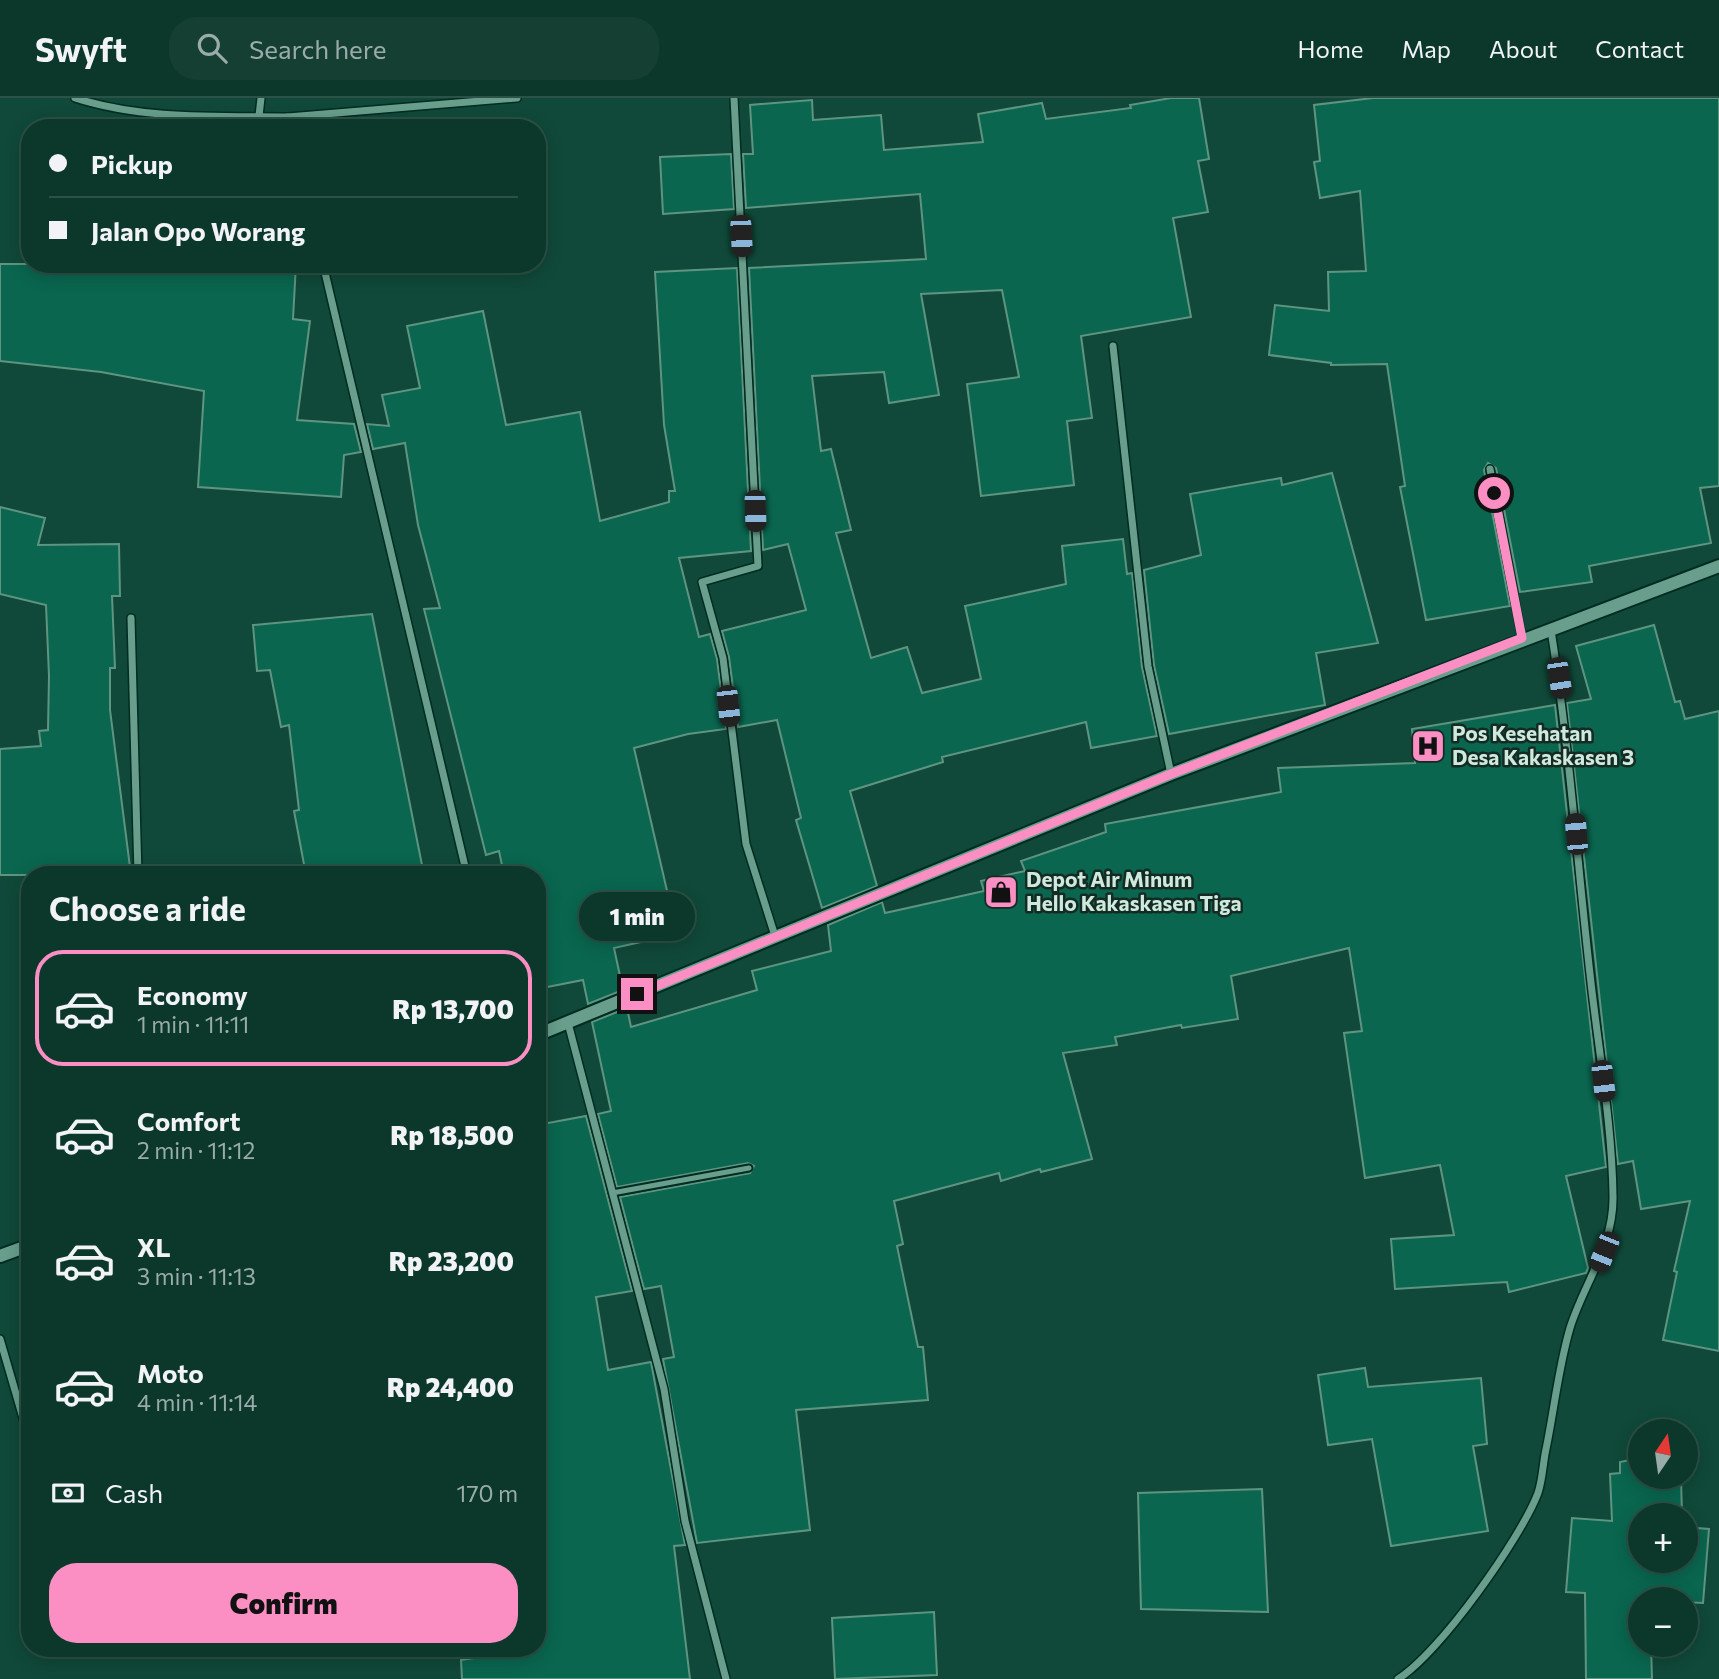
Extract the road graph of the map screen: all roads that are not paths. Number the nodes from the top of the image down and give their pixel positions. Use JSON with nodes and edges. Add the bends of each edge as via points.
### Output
{"nodes":[{"id":1,"x":75,"y":98,"type":"edge"},
{"id":2,"x":261,"y":98,"type":"edge"},
{"id":3,"x":517,"y":98,"type":"edge"},
{"id":4,"x":734,"y":98,"type":"edge"},
{"id":5,"x":259,"y":116,"type":"junction"},
{"id":6,"x":288,"y":117,"type":"joint"},
{"id":7,"x":325,"y":273,"type":"edge"},
{"id":8,"x":1113,"y":346,"type":"dead end"},
{"id":9,"x":1490,"y":469,"type":"dead end"},
{"id":10,"x":1719,"y":566,"type":"edge"},
{"id":11,"x":131,"y":618,"type":"dead end"},
{"id":12,"x":1551,"y":629,"type":"junction"},
{"id":13,"x":1522,"y":638,"type":"junction"},
{"id":14,"x":1171,"y":774,"type":"junction"},
{"id":15,"x":138,"y":866,"type":"edge"},
{"id":16,"x":465,"y":866,"type":"edge"},
{"id":17,"x":775,"y":936,"type":"junction"},
{"id":18,"x":568,"y":1023,"type":"junction"},
{"id":19,"x":546,"y":1032,"type":"edge"},
{"id":20,"x":749,"y":1168,"type":"dead end"},
{"id":21,"x":612,"y":1193,"type":"junction"},
{"id":22,"x":21,"y":1248,"type":"edge"},
{"id":23,"x":0,"y":1256,"type":"edge"},
{"id":24,"x":0,"y":1339,"type":"edge"},
{"id":25,"x":21,"y":1411,"type":"edge"},
{"id":26,"x":726,"y":1679,"type":"edge"},
{"id":27,"x":1398,"y":1679,"type":"edge"}],
"edges":[{"from":1,"to":5,"type":"street","via":[[100,106],[187,115]]},
{"from":2,"to":5,"type":"street"},
{"from":3,"to":6,"type":"street"},
{"from":4,"to":17,"type":"street","via":[[758,566],[702,582],[723,658],[746,844]]},
{"from":5,"to":6,"type":"street"},
{"from":7,"to":16,"type":"street"},
{"from":8,"to":14,"type":"street","via":[[1148,666]]},
{"from":9,"to":13,"type":"street"},
{"from":10,"to":12,"type":"street"},
{"from":11,"to":15,"type":"street"},
{"from":12,"to":13,"type":"street"},
{"from":12,"to":27,"type":"street","via":[[1567,728],[1606,1107],[1611,1223],[1604,1252],[1562,1355],[1538,1493],[1492,1573],[1443,1636]]},
{"from":13,"to":14,"type":"street"},
{"from":14,"to":17,"type":"street"},
{"from":17,"to":18,"type":"street"},
{"from":18,"to":19,"type":"street"},
{"from":18,"to":21,"type":"street"},
{"from":20,"to":21,"type":"lane"},
{"from":21,"to":26,"type":"street","via":[[664,1389],[685,1521]]},
{"from":22,"to":23,"type":"street"},
{"from":24,"to":25,"type":"street"}]}
